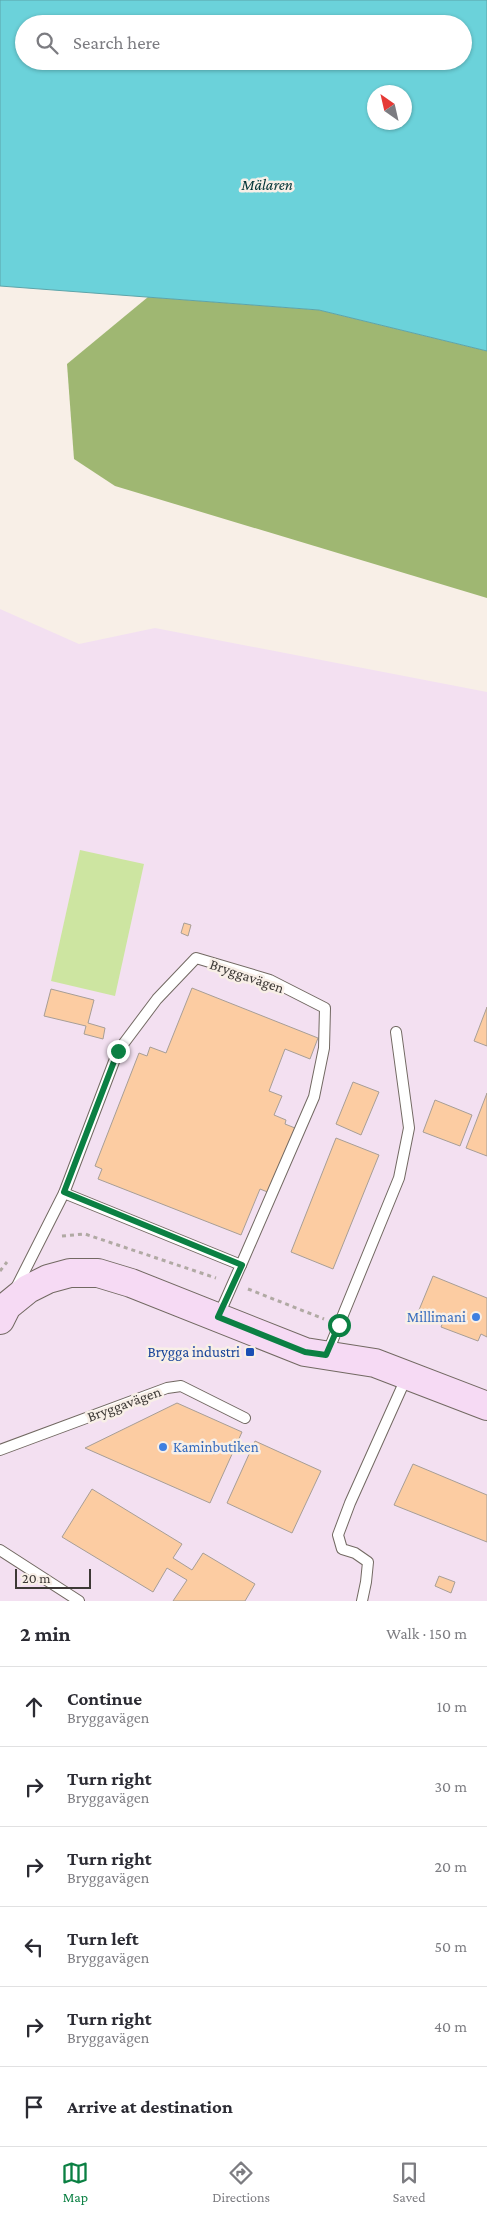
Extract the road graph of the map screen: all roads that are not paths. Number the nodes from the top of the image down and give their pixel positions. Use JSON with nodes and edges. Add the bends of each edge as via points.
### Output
{"nodes":[{"id":1,"x":396,"y":1032,"type":"dead end"},
{"id":2,"x":64,"y":1192,"type":"junction"},
{"id":3,"x":242,"y":1265,"type":"junction"},
{"id":4,"x":4,"y":1313,"type":"edge"},
{"id":5,"x":218,"y":1317,"type":"junction"},
{"id":6,"x":326,"y":1355,"type":"junction"},
{"id":7,"x":408,"y":1376,"type":"junction"},
{"id":8,"x":487,"y":1406,"type":"edge"},
{"id":9,"x":245,"y":1418,"type":"dead end"},
{"id":10,"x":0,"y":1450,"type":"edge"},
{"id":11,"x":0,"y":1550,"type":"edge"},
{"id":12,"x":79,"y":1601,"type":"edge"},
{"id":13,"x":362,"y":1601,"type":"edge"}],
"edges":[{"from":1,"to":6,"type":"lane","via":[[409,1128],[399,1178]]},
{"from":2,"to":3,"type":"lane"},
{"from":2,"to":3,"type":"lane","name":"Bryggavägen","via":[[118,1051],[196,958],[270,980],[325,1008],[324,1048],[314,1097]]},
{"from":2,"to":4,"type":"lane","name":"Bryggavägen"},
{"from":3,"to":5,"type":"lane","name":"Bryggavägen"},
{"from":4,"to":5,"type":"main road","name":"Bryggavägen","via":[[28,1289],[48,1279],[70,1273],[98,1273]]},
{"from":5,"to":6,"type":"main road","name":"Bryggavägen","via":[[305,1352]]},
{"from":6,"to":7,"type":"main road","name":"Bryggavägen","via":[[375,1363]]},
{"from":7,"to":8,"type":"main road","name":"Bryggavägen"},
{"from":7,"to":13,"type":"lane","via":[[338,1535],[342,1549],[368,1562]]},
{"from":9,"to":10,"type":"lane","name":"Bryggavägen","via":[[181,1386],[167,1388]]},
{"from":11,"to":12,"type":"lane"}]}
